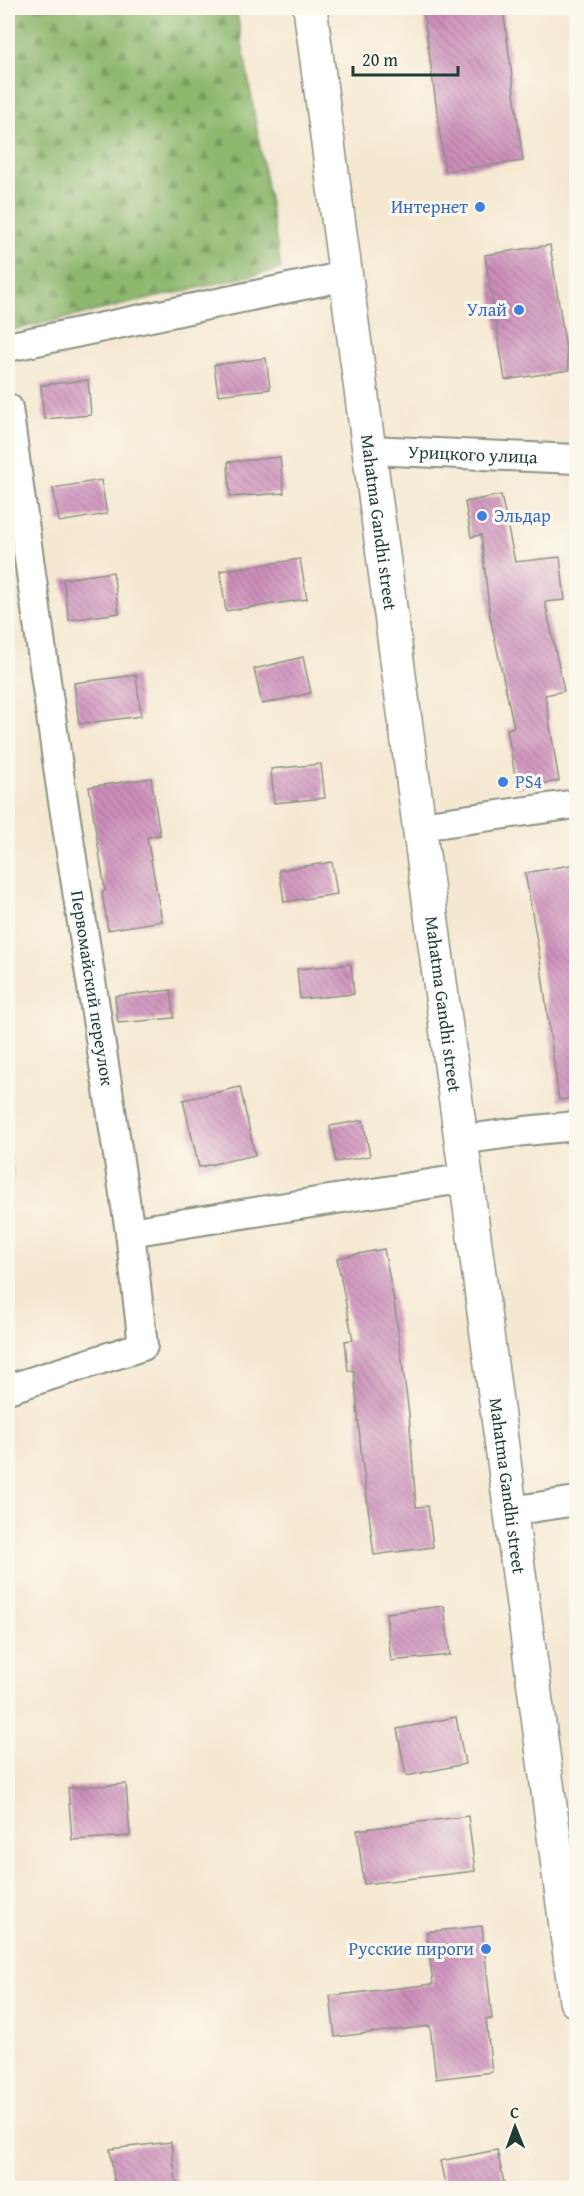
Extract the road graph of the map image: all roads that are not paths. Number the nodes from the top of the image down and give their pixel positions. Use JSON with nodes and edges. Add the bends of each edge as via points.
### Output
{"nodes":[{"id":1,"x":310,"y":8,"type":"edge"},
{"id":2,"x":346,"y":276,"type":"junction"},
{"id":3,"x":8,"y":346,"type":"edge"},
{"id":4,"x":8,"y":408,"type":"edge"},
{"id":5,"x":369,"y":450,"type":"junction"},
{"id":6,"x":576,"y":459,"type":"edge"},
{"id":7,"x":576,"y":804,"type":"edge"},
{"id":8,"x":420,"y":826,"type":"junction"},
{"id":9,"x":576,"y":1126,"type":"edge"},
{"id":10,"x":461,"y":1140,"type":"junction"},
{"id":11,"x":467,"y":1178,"type":"junction"},
{"id":12,"x":130,"y":1232,"type":"junction"},
{"id":13,"x":8,"y":1389,"type":"edge"},
{"id":14,"x":576,"y":1501,"type":"edge"},
{"id":15,"x":511,"y":1511,"type":"junction"},
{"id":16,"x":576,"y":2001,"type":"edge"}],
"edges":[{"from":1,"to":2,"type":"main road","name":"Mahatma Gandhi street"},
{"from":2,"to":3,"type":"street"},
{"from":2,"to":5,"type":"main road","name":"Mahatma Gandhi street"},
{"from":4,"to":12,"type":"street","name":"Первомайский переулок","via":[[60,781]]},
{"from":5,"to":6,"type":"street","name":"Урицкого улица"},
{"from":5,"to":8,"type":"main road","name":"Mahatma Gandhi street"},
{"from":7,"to":8,"type":"street"},
{"from":8,"to":10,"type":"main road","name":"Mahatma Gandhi street"},
{"from":9,"to":10,"type":"street"},
{"from":10,"to":11,"type":"main road","name":"Mahatma Gandhi street"},
{"from":11,"to":12,"type":"street"},
{"from":11,"to":15,"type":"main road","name":"Mahatma Gandhi street"},
{"from":12,"to":13,"type":"street","name":"Первомайский переулок","via":[[142,1346]]},
{"from":14,"to":15,"type":"street"},
{"from":15,"to":16,"type":"main road","name":"Mahatma Gandhi street"}]}
